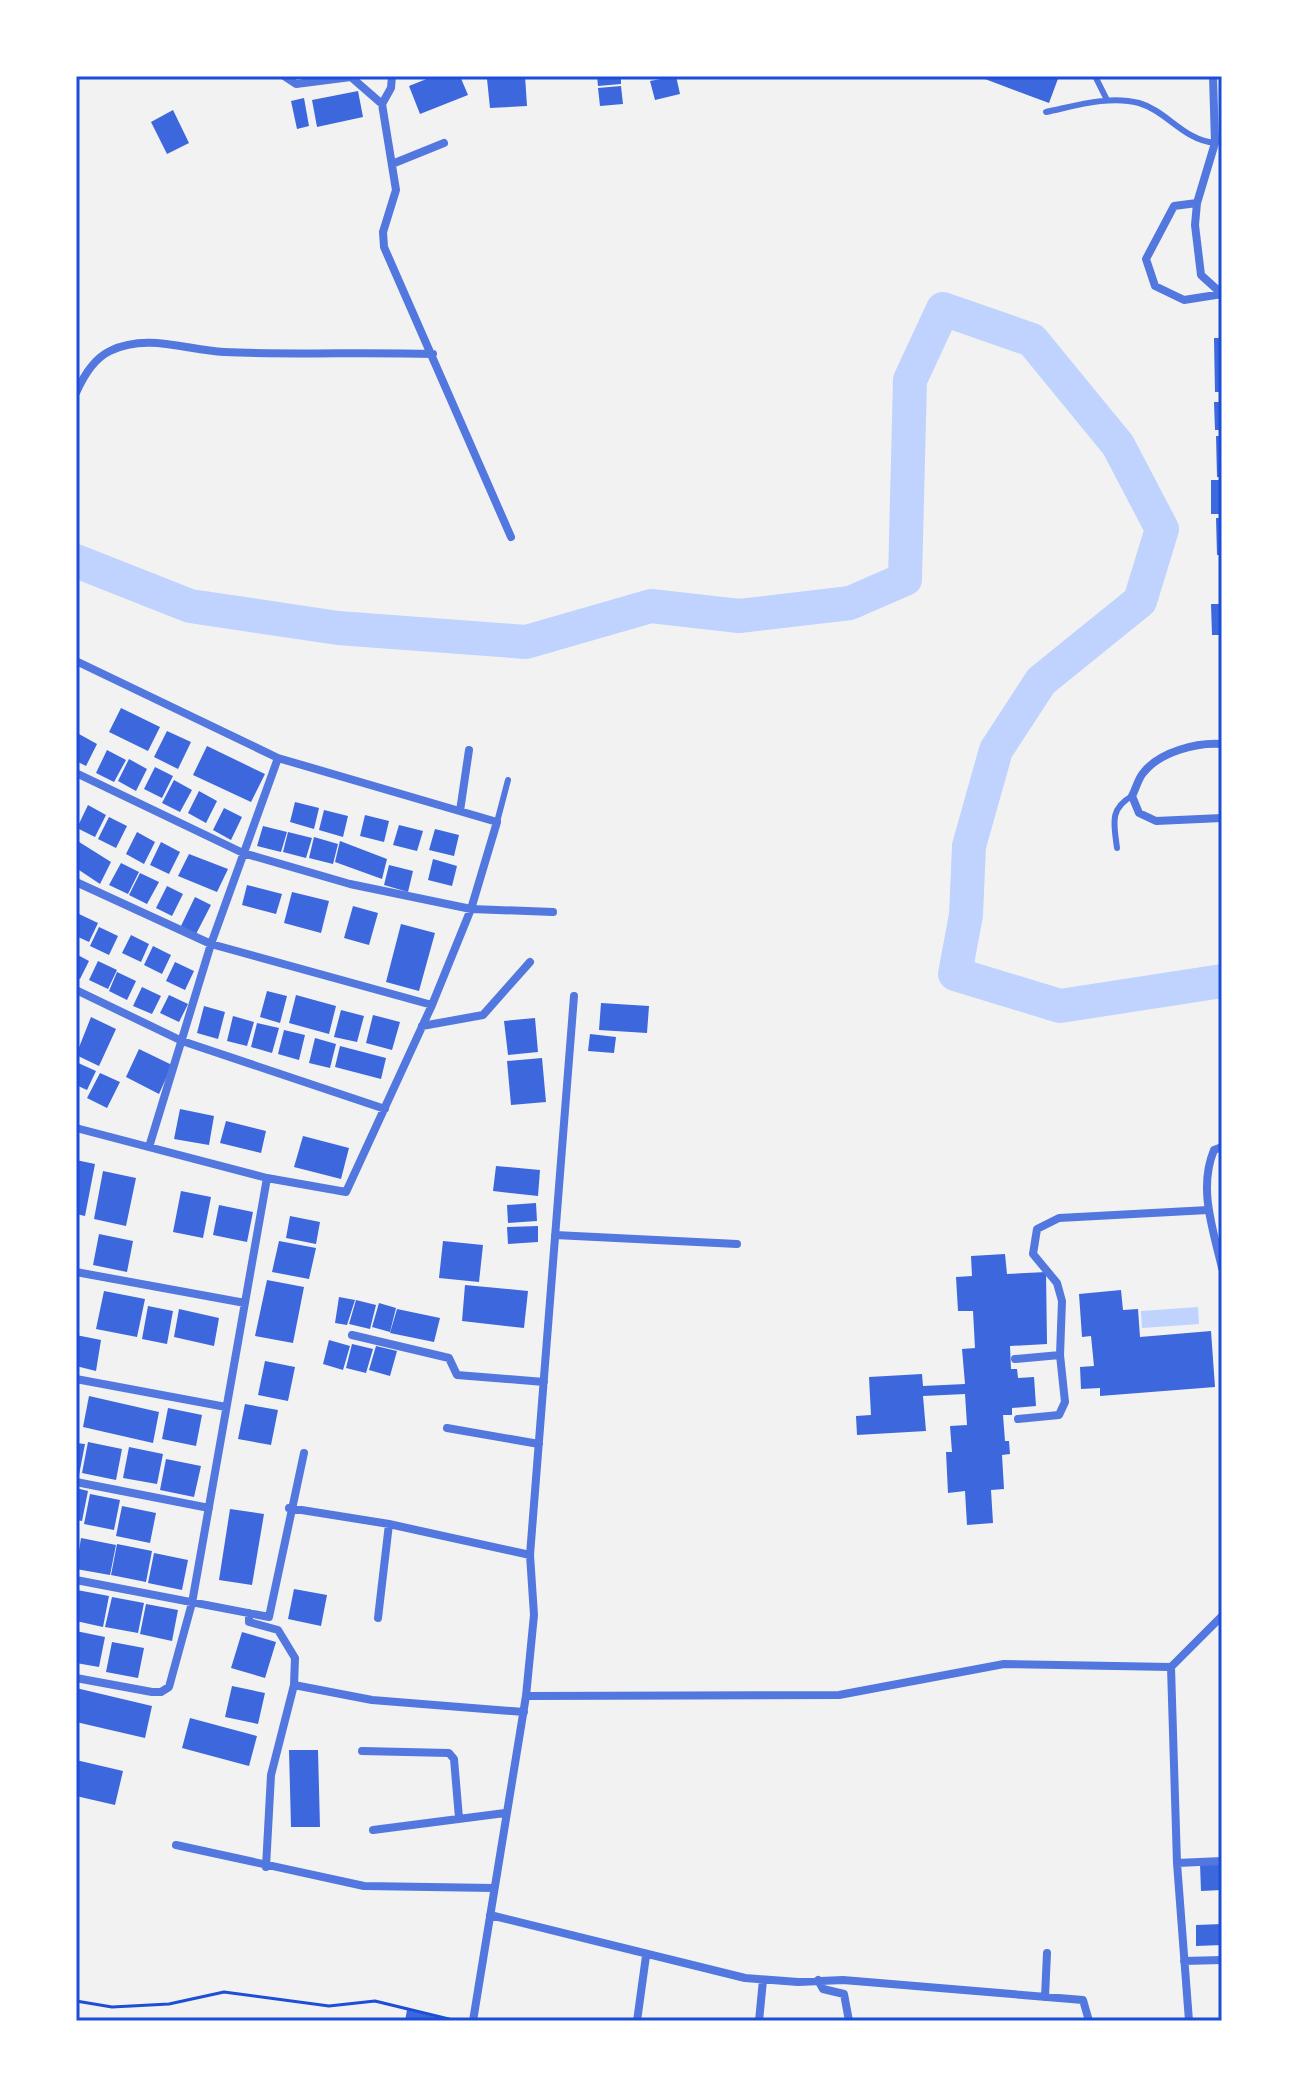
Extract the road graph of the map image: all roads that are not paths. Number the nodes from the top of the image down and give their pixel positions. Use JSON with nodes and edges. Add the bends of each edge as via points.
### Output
{"nodes":[{"id":1,"x":284,"y":76,"type":"edge"},
{"id":2,"x":392,"y":76,"type":"edge"},
{"id":3,"x":1095,"y":76,"type":"edge"},
{"id":4,"x":1213,"y":76,"type":"edge"},
{"id":5,"x":1107,"y":100,"type":"junction"},
{"id":6,"x":382,"y":104,"type":"junction"},
{"id":7,"x":1046,"y":112,"type":"dead end"},
{"id":8,"x":444,"y":143,"type":"dead end"},
{"id":9,"x":1215,"y":143,"type":"junction"},
{"id":10,"x":392,"y":164,"type":"junction"},
{"id":11,"x":1197,"y":203,"type":"junction"},
{"id":12,"x":1222,"y":294,"type":"edge"},
{"id":13,"x":433,"y":354,"type":"junction"},
{"id":14,"x":76,"y":393,"type":"edge"},
{"id":15,"x":511,"y":537,"type":"dead end"},
{"id":16,"x":76,"y":661,"type":"edge"},
{"id":17,"x":1222,"y":744,"type":"edge"},
{"id":18,"x":469,"y":750,"type":"dead end"},
{"id":19,"x":278,"y":758,"type":"junction"},
{"id":20,"x":76,"y":773,"type":"edge"},
{"id":21,"x":508,"y":780,"type":"dead end"},
{"id":22,"x":1132,"y":796,"type":"junction"},
{"id":23,"x":460,"y":811,"type":"junction"},
{"id":24,"x":1222,"y":818,"type":"edge"},
{"id":25,"x":497,"y":822,"type":"junction"},
{"id":26,"x":1117,"y":848,"type":"dead end"},
{"id":27,"x":243,"y":853,"type":"junction"},
{"id":28,"x":76,"y":882,"type":"edge"},
{"id":29,"x":471,"y":909,"type":"junction"},
{"id":30,"x":553,"y":912,"type":"dead end"},
{"id":31,"x":211,"y":944,"type":"junction"},
{"id":32,"x":530,"y":962,"type":"dead end"},
{"id":33,"x":76,"y":990,"type":"edge"},
{"id":34,"x":574,"y":996,"type":"dead end"},
{"id":35,"x":432,"y":1005,"type":"junction"},
{"id":36,"x":422,"y":1026,"type":"junction"},
{"id":37,"x":182,"y":1041,"type":"junction"},
{"id":38,"x":385,"y":1109,"type":"junction"},
{"id":39,"x":76,"y":1128,"type":"edge"},
{"id":40,"x":149,"y":1147,"type":"junction"},
{"id":41,"x":1222,"y":1147,"type":"edge"},
{"id":42,"x":267,"y":1178,"type":"junction"},
{"id":43,"x":1208,"y":1210,"type":"junction"},
{"id":44,"x":555,"y":1235,"type":"junction"},
{"id":45,"x":737,"y":1244,"type":"dead end"},
{"id":46,"x":1222,"y":1268,"type":"edge"},
{"id":47,"x":76,"y":1272,"type":"edge"},
{"id":48,"x":245,"y":1303,"type":"junction"},
{"id":49,"x":352,"y":1335,"type":"dead end"},
{"id":50,"x":1060,"y":1355,"type":"junction"},
{"id":51,"x":1015,"y":1359,"type":"dead end"},
{"id":52,"x":76,"y":1379,"type":"edge"},
{"id":53,"x":544,"y":1382,"type":"junction"},
{"id":54,"x":226,"y":1407,"type":"junction"},
{"id":55,"x":1018,"y":1419,"type":"dead end"},
{"id":56,"x":447,"y":1428,"type":"dead end"},
{"id":57,"x":539,"y":1444,"type":"junction"},
{"id":58,"x":304,"y":1453,"type":"dead end"},
{"id":59,"x":76,"y":1482,"type":"edge"},
{"id":60,"x":209,"y":1508,"type":"junction"},
{"id":61,"x":289,"y":1508,"type":"junction"},
{"id":62,"x":389,"y":1524,"type":"junction"},
{"id":63,"x":530,"y":1555,"type":"junction"},
{"id":64,"x":76,"y":1580,"type":"edge"},
{"id":65,"x":192,"y":1603,"type":"junction"},
{"id":66,"x":249,"y":1613,"type":"junction"},
{"id":67,"x":1222,"y":1616,"type":"edge"},
{"id":68,"x":378,"y":1618,"type":"dead end"},
{"id":69,"x":1171,"y":1667,"type":"junction"},
{"id":70,"x":76,"y":1678,"type":"edge"},
{"id":71,"x":294,"y":1685,"type":"junction"},
{"id":72,"x":526,"y":1696,"type":"junction"},
{"id":73,"x":524,"y":1712,"type":"junction"},
{"id":74,"x":362,"y":1751,"type":"dead end"},
{"id":75,"x":505,"y":1813,"type":"junction"},
{"id":76,"x":459,"y":1818,"type":"junction"},
{"id":77,"x":373,"y":1830,"type":"dead end"},
{"id":78,"x":176,"y":1845,"type":"dead end"},
{"id":79,"x":1222,"y":1861,"type":"edge"},
{"id":80,"x":1177,"y":1863,"type":"junction"},
{"id":81,"x":266,"y":1867,"type":"junction"},
{"id":82,"x":494,"y":1888,"type":"junction"},
{"id":83,"x":490,"y":1915,"type":"junction"},
{"id":84,"x":1047,"y":1953,"type":"dead end"},
{"id":85,"x":646,"y":1956,"type":"junction"},
{"id":86,"x":1222,"y":1960,"type":"edge"},
{"id":87,"x":1184,"y":1961,"type":"junction"},
{"id":88,"x":763,"y":1980,"type":"junction"},
{"id":89,"x":818,"y":1980,"type":"junction"},
{"id":90,"x":1045,"y":1997,"type":"junction"},
{"id":91,"x":473,"y":2021,"type":"edge"},
{"id":92,"x":637,"y":2021,"type":"edge"},
{"id":93,"x":759,"y":2021,"type":"edge"},
{"id":94,"x":849,"y":2021,"type":"edge"},
{"id":95,"x":1089,"y":2021,"type":"edge"},
{"id":96,"x":1189,"y":2021,"type":"edge"}],
"edges":[{"from":1,"to":6,"type":"street","via":[[296,84],[351,77]]},
{"from":2,"to":6,"type":"street"},
{"from":3,"to":5,"type":"lane"},
{"from":4,"to":9,"type":"street"},
{"from":5,"to":7,"type":"lane"},
{"from":5,"to":9,"type":"lane","via":[[1140,103],[1197,141]]},
{"from":6,"to":10,"type":"street"},
{"from":8,"to":10,"type":"street"},
{"from":9,"to":11,"type":"street"},
{"from":10,"to":13,"type":"street","via":[[396,190],[383,232],[384,247]]},
{"from":11,"to":12,"type":"street","via":[[1201,275]]},
{"from":11,"to":12,"type":"street","via":[[1174,206],[1146,259],[1155,286],[1184,300]]},
{"from":13,"to":14,"type":"street","via":[[223,352],[165,342],[142,344],[108,352],[83,377]]},
{"from":13,"to":15,"type":"street"},
{"from":16,"to":19,"type":"street"},
{"from":17,"to":22,"type":"street","via":[[1165,755],[1143,772]]},
{"from":18,"to":23,"type":"street"},
{"from":19,"to":23,"type":"street"},
{"from":19,"to":27,"type":"street"},
{"from":20,"to":27,"type":"street"},
{"from":21,"to":25,"type":"lane"},
{"from":22,"to":24,"type":"street","via":[[1139,813],[1156,821]]},
{"from":22,"to":26,"type":"lane","via":[[1113,816]]},
{"from":23,"to":25,"type":"street"},
{"from":25,"to":29,"type":"street"},
{"from":27,"to":29,"type":"street","via":[[350,884]]},
{"from":27,"to":31,"type":"street"},
{"from":28,"to":31,"type":"street"},
{"from":29,"to":30,"type":"street"},
{"from":29,"to":35,"type":"street"},
{"from":31,"to":35,"type":"street"},
{"from":31,"to":37,"type":"street"},
{"from":32,"to":36,"type":"street","via":[[483,1015]]},
{"from":33,"to":37,"type":"street"},
{"from":34,"to":44,"type":"street"},
{"from":35,"to":36,"type":"street"},
{"from":36,"to":38,"type":"street"},
{"from":37,"to":38,"type":"street"},
{"from":37,"to":40,"type":"street"},
{"from":38,"to":42,"type":"street","via":[[343,1193]]},
{"from":39,"to":40,"type":"street"},
{"from":40,"to":42,"type":"street"},
{"from":41,"to":43,"type":"street","via":[[1214,1150],[1206,1168]]},
{"from":42,"to":48,"type":"street"},
{"from":43,"to":46,"type":"street"},
{"from":43,"to":50,"type":"street","via":[[1059,1218],[1037,1229],[1033,1254],[1057,1283],[1062,1301]]},
{"from":44,"to":45,"type":"street"},
{"from":44,"to":53,"type":"street"},
{"from":47,"to":48,"type":"street"},
{"from":48,"to":54,"type":"street"},
{"from":49,"to":53,"type":"street","via":[[449,1358],[457,1375]]},
{"from":50,"to":51,"type":"street"},
{"from":50,"to":55,"type":"street","via":[[1065,1402],[1059,1415]]},
{"from":52,"to":54,"type":"street"},
{"from":53,"to":57,"type":"street"},
{"from":54,"to":60,"type":"street"},
{"from":56,"to":57,"type":"street"},
{"from":57,"to":63,"type":"street"},
{"from":58,"to":61,"type":"street"},
{"from":59,"to":60,"type":"street"},
{"from":60,"to":65,"type":"street"},
{"from":61,"to":62,"type":"street"},
{"from":61,"to":66,"type":"street","via":[[269,1617]]},
{"from":62,"to":63,"type":"street"},
{"from":62,"to":68,"type":"street"},
{"from":63,"to":72,"type":"street","via":[[534,1615]]},
{"from":64,"to":65,"type":"street"},
{"from":65,"to":66,"type":"street"},
{"from":65,"to":70,"type":"street","via":[[169,1687],[152,1692]]},
{"from":66,"to":71,"type":"street","via":[[249,1622],[278,1630],[295,1658]]},
{"from":67,"to":69,"type":"street"},
{"from":69,"to":72,"type":"street","via":[[1004,1664],[839,1695]]},
{"from":69,"to":80,"type":"street"},
{"from":71,"to":73,"type":"street","via":[[372,1700]]},
{"from":71,"to":81,"type":"street","via":[[271,1775]]},
{"from":72,"to":73,"type":"street"},
{"from":73,"to":75,"type":"street"},
{"from":74,"to":76,"type":"street","via":[[449,1753],[454,1759]]},
{"from":75,"to":76,"type":"street"},
{"from":75,"to":82,"type":"street"},
{"from":76,"to":77,"type":"street"},
{"from":78,"to":81,"type":"street"},
{"from":79,"to":80,"type":"street"},
{"from":80,"to":87,"type":"street"},
{"from":81,"to":82,"type":"street","via":[[364,1886]]},
{"from":82,"to":83,"type":"street"},
{"from":83,"to":85,"type":"street"},
{"from":83,"to":91,"type":"street"},
{"from":84,"to":90,"type":"street"},
{"from":85,"to":88,"type":"street"},
{"from":85,"to":92,"type":"street"},
{"from":86,"to":87,"type":"street"},
{"from":87,"to":96,"type":"street"},
{"from":88,"to":89,"type":"street"},
{"from":88,"to":93,"type":"street"},
{"from":89,"to":90,"type":"street"},
{"from":89,"to":94,"type":"street","via":[[823,1989],[844,1994]]},
{"from":90,"to":95,"type":"street","via":[[1083,2000]]}]}
